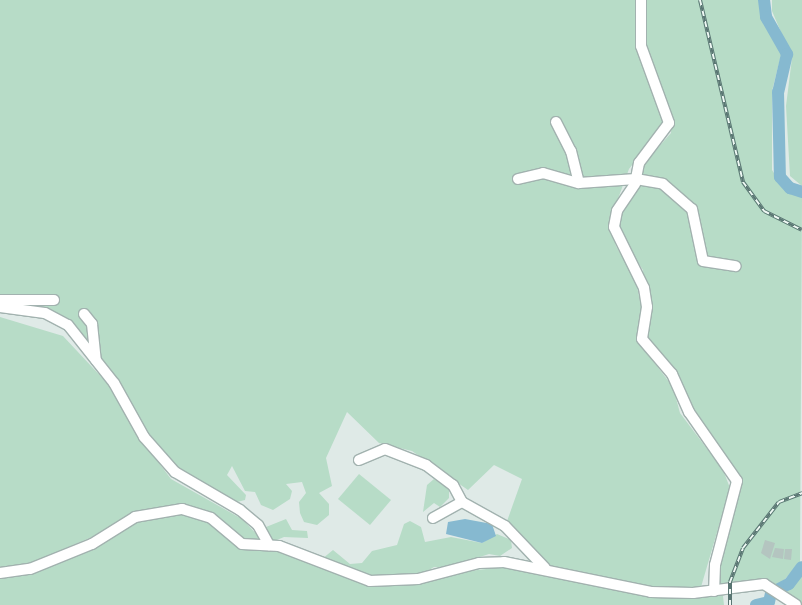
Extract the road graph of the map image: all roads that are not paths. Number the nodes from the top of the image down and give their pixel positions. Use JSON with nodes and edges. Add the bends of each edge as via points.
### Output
{"nodes":[{"id":1,"x":641,"y":0,"type":"edge"},
{"id":2,"x":556,"y":122,"type":"dead end"},
{"id":3,"x":518,"y":179,"type":"dead end"},
{"id":4,"x":636,"y":179,"type":"junction"},
{"id":5,"x":579,"y":183,"type":"junction"},
{"id":6,"x":736,"y":266,"type":"dead end"},
{"id":7,"x":0,"y":300,"type":"edge"},
{"id":8,"x":54,"y":300,"type":"dead end"},
{"id":9,"x":0,"y":307,"type":"edge"},
{"id":10,"x":84,"y":314,"type":"dead end"},
{"id":11,"x":97,"y":362,"type":"junction"},
{"id":12,"x":359,"y":460,"type":"dead end"},
{"id":13,"x":462,"y":502,"type":"junction"},
{"id":14,"x":433,"y":518,"type":"dead end"},
{"id":15,"x":270,"y":545,"type":"junction"},
{"id":16,"x":550,"y":571,"type":"junction"},
{"id":17,"x":0,"y":573,"type":"edge"},
{"id":18,"x":714,"y":591,"type":"junction"},
{"id":19,"x":791,"y":602,"type":"edge"}],
"edges":[{"from":1,"to":4,"type":"street","via":[[641,46],[670,123],[639,163]]},
{"from":2,"to":5,"type":"street","via":[[571,151]]},
{"from":3,"to":5,"type":"street","via":[[543,173]]},
{"from":4,"to":5,"type":"street"},
{"from":4,"to":6,"type":"street","via":[[672,189],[692,208],[703,261]]},
{"from":4,"to":18,"type":"street","via":[[617,211],[614,227],[642,283],[648,307],[642,339],[672,374],[689,412],[737,481],[715,565]]},
{"from":7,"to":8,"type":"street"},
{"from":9,"to":11,"type":"street","via":[[60,319]]},
{"from":10,"to":11,"type":"street","via":[[92,324]]},
{"from":11,"to":15,"type":"street","via":[[144,437],[176,472],[240,510],[258,526]]},
{"from":12,"to":13,"type":"street","via":[[376,450],[405,454],[447,479]]},
{"from":13,"to":14,"type":"street"},
{"from":13,"to":16,"type":"street","via":[[505,526]]},
{"from":15,"to":16,"type":"street","via":[[370,581],[418,580],[488,562]]},
{"from":15,"to":17,"type":"street","via":[[242,544],[200,512],[162,511],[124,521],[92,544],[42,565]]},
{"from":16,"to":18,"type":"street","via":[[632,590]]},
{"from":18,"to":19,"type":"street","via":[[771,586]]}]}
